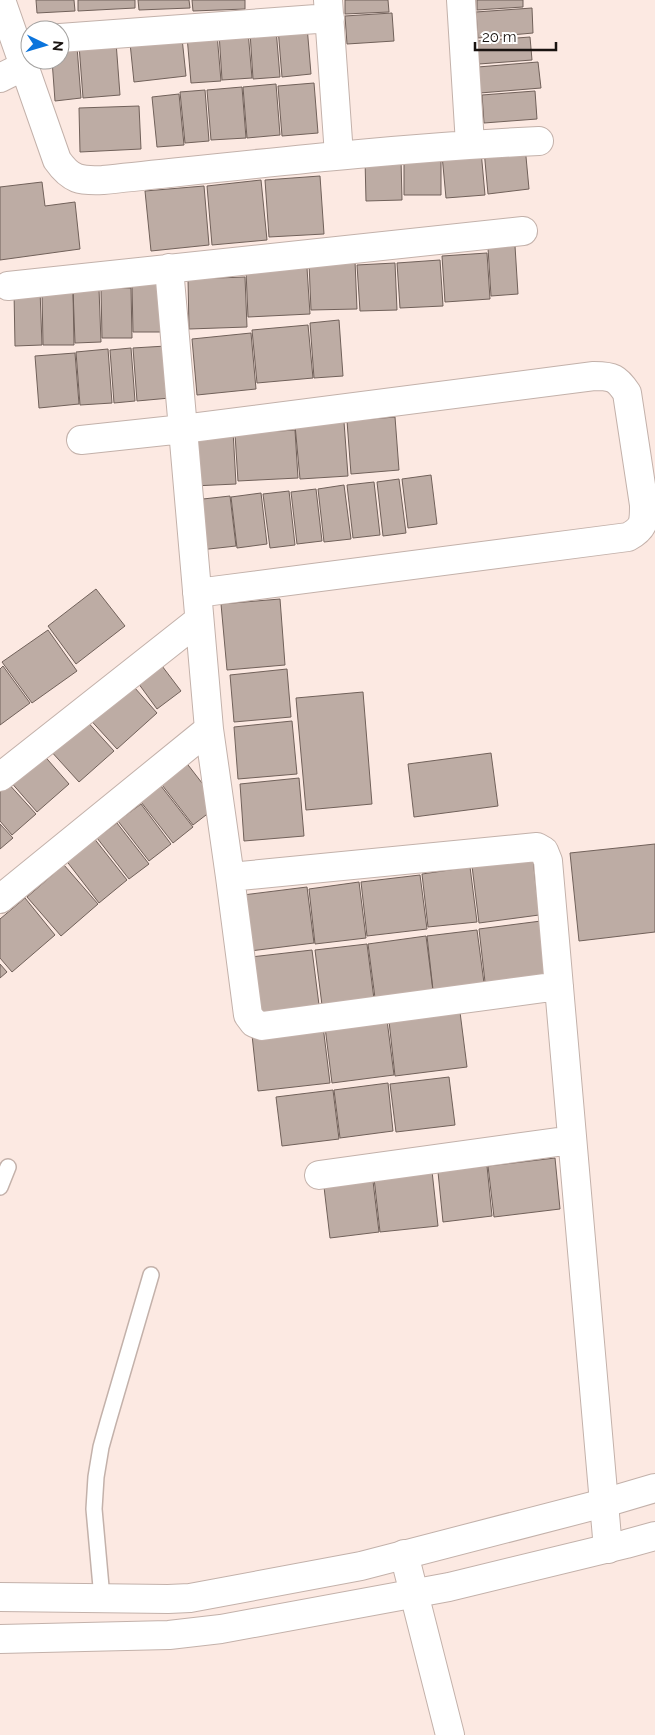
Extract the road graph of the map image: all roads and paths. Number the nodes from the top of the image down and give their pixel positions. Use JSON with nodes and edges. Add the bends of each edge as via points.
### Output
{"nodes":[{"id":1,"x":1,"y":0,"type":"edge"},
{"id":2,"x":461,"y":0,"type":"edge"},
{"id":3,"x":329,"y":9,"type":"edge"},
{"id":4,"x":70,"y":37,"type":"edge"},
{"id":5,"x":20,"y":42,"type":"edge"},
{"id":6,"x":20,"y":53,"type":"edge"},
{"id":7,"x":29,"y":70,"type":"edge"},
{"id":8,"x":0,"y":78,"type":"edge"},
{"id":9,"x":539,"y":140,"type":"dead end"},
{"id":10,"x":470,"y":144,"type":"junction"},
{"id":11,"x":339,"y":156,"type":"junction"},
{"id":12,"x":523,"y":231,"type":"dead end"},
{"id":13,"x":169,"y":268,"type":"junction"},
{"id":14,"x":8,"y":286,"type":"dead end"},
{"id":15,"x":183,"y":429,"type":"junction"},
{"id":16,"x":80,"y":440,"type":"dead end"},
{"id":17,"x":198,"y":593,"type":"junction"},
{"id":18,"x":199,"y":620,"type":"junction"},
{"id":19,"x":209,"y":729,"type":"junction"},
{"id":20,"x":0,"y":777,"type":"edge"},
{"id":21,"x":230,"y":877,"type":"junction"},
{"id":22,"x":0,"y":899,"type":"edge"},
{"id":23,"x":559,"y":986,"type":"junction"},
{"id":24,"x":572,"y":1140,"type":"junction"},
{"id":25,"x":8,"y":1167,"type":"dead end"},
{"id":26,"x":319,"y":1175,"type":"dead end"},
{"id":27,"x":0,"y":1187,"type":"edge"},
{"id":28,"x":150,"y":1275,"type":"dead end"},
{"id":29,"x":655,"y":1488,"type":"edge"},
{"id":30,"x":604,"y":1503,"type":"junction"},
{"id":31,"x":655,"y":1536,"type":"edge"},
{"id":32,"x":608,"y":1549,"type":"junction"},
{"id":33,"x":404,"y":1554,"type":"junction"},
{"id":34,"x":413,"y":1593,"type":"junction"},
{"id":35,"x":0,"y":1598,"type":"edge"},
{"id":36,"x":102,"y":1598,"type":"junction"},
{"id":37,"x":0,"y":1639,"type":"edge"},
{"id":38,"x":450,"y":1735,"type":"edge"}],
"edges":[{"from":1,"to":5,"type":"street"},
{"from":2,"to":10,"type":"street"},
{"from":3,"to":4,"type":"street"},
{"from":3,"to":11,"type":"street"},
{"from":6,"to":8,"type":"street"},
{"from":7,"to":11,"type":"street","via":[[57,160],[74,178],[103,180]]},
{"from":9,"to":10,"type":"street"},
{"from":10,"to":11,"type":"street"},
{"from":12,"to":13,"type":"street"},
{"from":13,"to":14,"type":"street"},
{"from":13,"to":15,"type":"street"},
{"from":15,"to":16,"type":"street"},
{"from":15,"to":17,"type":"street"},
{"from":15,"to":17,"type":"street","via":[[607,376],[618,380],[627,394],[644,505],[644,520],[628,537]]},
{"from":17,"to":18,"type":"street"},
{"from":18,"to":19,"type":"street"},
{"from":18,"to":20,"type":"street"},
{"from":19,"to":21,"type":"street"},
{"from":19,"to":22,"type":"street"},
{"from":21,"to":23,"type":"street","via":[[537,847],[544,851],[548,861]]},
{"from":21,"to":23,"type":"street","via":[[248,1014],[254,1023],[262,1026]]},
{"from":23,"to":24,"type":"street"},
{"from":24,"to":26,"type":"street"},
{"from":24,"to":30,"type":"street"},
{"from":25,"to":27,"type":"lane"},
{"from":28,"to":36,"type":"lane","via":[[101,1447],[96,1476],[94,1509]]},
{"from":29,"to":30,"type":"street"},
{"from":30,"to":32,"type":"street"},
{"from":30,"to":33,"type":"street"},
{"from":31,"to":32,"type":"street"},
{"from":32,"to":34,"type":"street"},
{"from":33,"to":34,"type":"street"},
{"from":33,"to":36,"type":"street","via":[[361,1566],[190,1598]]},
{"from":34,"to":37,"type":"street","via":[[191,1634]]},
{"from":34,"to":38,"type":"street"},
{"from":35,"to":36,"type":"street"}]}
